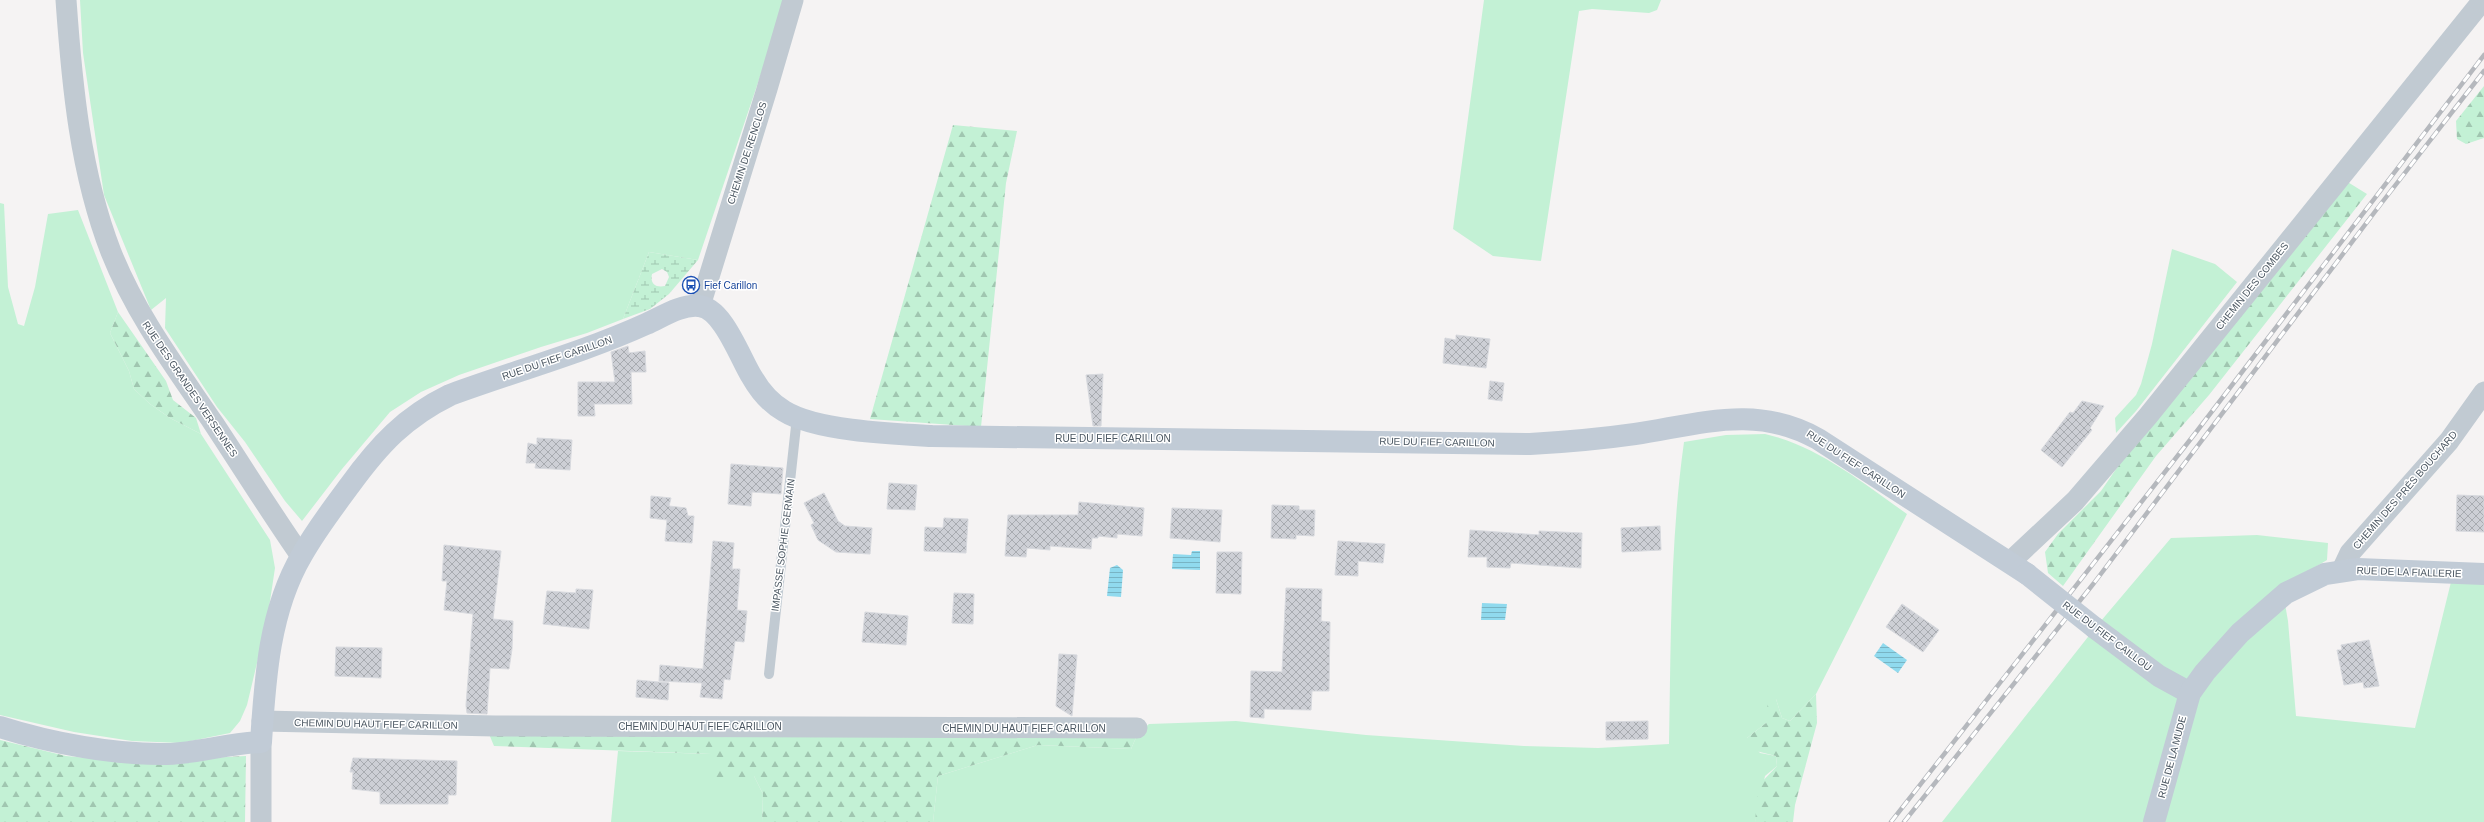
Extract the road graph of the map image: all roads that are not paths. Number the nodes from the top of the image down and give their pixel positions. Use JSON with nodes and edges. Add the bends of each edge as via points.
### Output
{"nodes":[{"id":1,"x":66,"y":0,"type":"edge"},
{"id":2,"x":792,"y":0,"type":"edge"},
{"id":3,"x":2483,"y":0,"type":"edge"},
{"id":4,"x":700,"y":306,"type":"junction"},
{"id":5,"x":2484,"y":392,"type":"edge"},
{"id":6,"x":797,"y":417,"type":"junction"},
{"id":7,"x":301,"y":556,"type":"junction"},
{"id":8,"x":2018,"y":568,"type":"junction"},
{"id":9,"x":2342,"y":570,"type":"junction"},
{"id":10,"x":2484,"y":574,"type":"edge"},
{"id":11,"x":769,"y":674,"type":"dead end"},
{"id":12,"x":2190,"y":693,"type":"junction"},
{"id":13,"x":0,"y":727,"type":"edge"},
{"id":14,"x":1137,"y":728,"type":"dead end"},
{"id":15,"x":261,"y":732,"type":"junction"},
{"id":16,"x":261,"y":822,"type":"edge"},
{"id":17,"x":2154,"y":822,"type":"edge"}],
"edges":[{"from":1,"to":7,"type":"street","name":"RUE DES GRANDES VERSENNES","via":[[73,88],[82,149],[111,251],[129,294],[165,354]]},
{"from":2,"to":4,"type":"street","name":"CHEMIN DE RENCLOS"},
{"from":3,"to":8,"type":"street","name":"CHEMIN DES COMBES","via":[[2148,416]]},
{"from":4,"to":6,"type":"street","name":"RUE DU FIEF CARILLON","via":[[718,316],[751,376],[771,402]]},
{"from":4,"to":7,"type":"street","name":"RUE DU FIEF CARILLON","via":[[680,308],[602,344],[479,384],[427,406],[390,436],[359,473]]},
{"from":5,"to":9,"type":"street","name":"CHEMIN DES PRÉS BOUCHARD","via":[[2449,441],[2350,552]]},
{"from":6,"to":8,"type":"street","name":"RUE DU FIEF CARILLON","via":[[847,428],[932,436],[1530,444],[1607,438],[1710,421],[1768,419],[1801,429],[1818,438]]},
{"from":6,"to":11,"type":"lane","name":"IMPASSE SOPHIE GERMAIN"},
{"from":7,"to":15,"type":"street","name":"RUE DU FIEF CARILLON","via":[[285,593],[269,654]]},
{"from":8,"to":12,"type":"street","name":"RUE DU FIEF CAILLOU","bridge":true,"via":[[2160,676]]},
{"from":9,"to":10,"type":"street","name":"RUE DE LA FIALLERIE","via":[[2378,568]]},
{"from":9,"to":12,"type":"street","name":"RUE DE LA FIALLERIE","via":[[2325,574],[2286,593],[2240,633]]},
{"from":12,"to":17,"type":"street","name":"RUE DE LA MUDE"},
{"from":13,"to":15,"type":"street","name":"CHEMIN DU HAUT FIEF CARILLON","via":[[54,741],[167,754]]},
{"from":14,"to":15,"type":"street","name":"CHEMIN DU HAUT FIEF CARILLON","via":[[495,726]]},
{"from":15,"to":16,"type":"street"}]}
